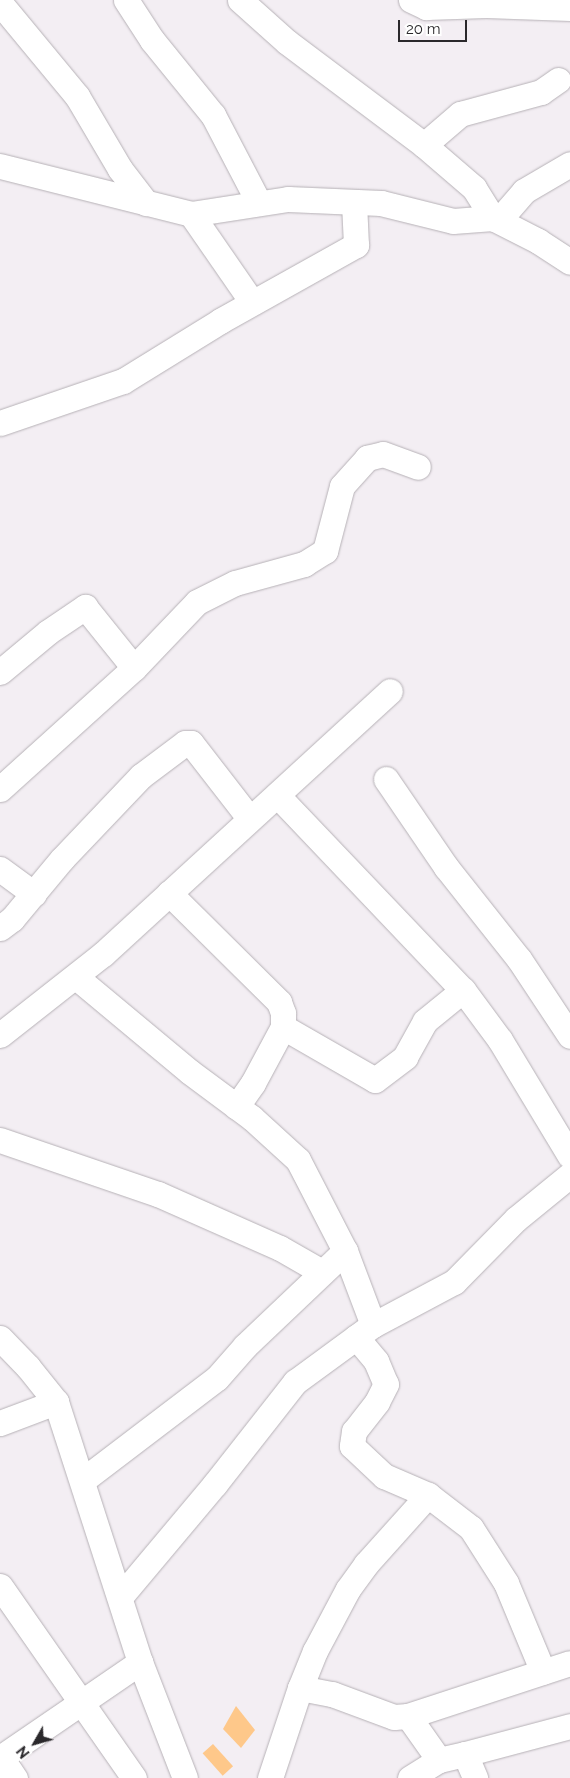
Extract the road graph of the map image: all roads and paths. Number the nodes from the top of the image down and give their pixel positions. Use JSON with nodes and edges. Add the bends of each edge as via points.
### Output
{"nodes":[{"id":1,"x":126,"y":0,"type":"edge"},
{"id":2,"x":240,"y":0,"type":"edge"},
{"id":3,"x":411,"y":0,"type":"edge"},
{"id":4,"x":0,"y":3,"type":"edge"},
{"id":5,"x":570,"y":8,"type":"edge"},
{"id":6,"x":558,"y":80,"type":"dead end"},
{"id":7,"x":424,"y":145,"type":"junction"},
{"id":8,"x":570,"y":164,"type":"edge"},
{"id":9,"x":0,"y":166,"type":"edge"},
{"id":10,"x":354,"y":202,"type":"junction"},
{"id":11,"x":146,"y":203,"type":"junction"},
{"id":12,"x":259,"y":203,"type":"junction"},
{"id":13,"x":191,"y":214,"type":"junction"},
{"id":14,"x":496,"y":219,"type":"junction"},
{"id":15,"x":570,"y":262,"type":"edge"},
{"id":16,"x":252,"y":302,"type":"junction"},
{"id":17,"x":0,"y":423,"type":"edge"},
{"id":18,"x":418,"y":466,"type":"dead end"},
{"id":19,"x":134,"y":668,"type":"junction"},
{"id":20,"x":0,"y":672,"type":"edge"},
{"id":21,"x":390,"y":691,"type":"dead end"},
{"id":22,"x":386,"y":779,"type":"dead end"},
{"id":23,"x":0,"y":790,"type":"edge"},
{"id":24,"x":278,"y":795,"type":"junction"},
{"id":25,"x":250,"y":820,"type":"junction"},
{"id":26,"x":0,"y":869,"type":"edge"},
{"id":27,"x":169,"y":893,"type":"junction"},
{"id":28,"x":34,"y":894,"type":"junction"},
{"id":29,"x":0,"y":928,"type":"edge"},
{"id":30,"x":76,"y":977,"type":"junction"},
{"id":31,"x":463,"y":990,"type":"junction"},
{"id":32,"x":283,"y":1027,"type":"junction"},
{"id":33,"x":0,"y":1035,"type":"edge"},
{"id":34,"x":570,"y":1036,"type":"edge"},
{"id":35,"x":236,"y":1107,"type":"junction"},
{"id":36,"x":0,"y":1140,"type":"edge"},
{"id":37,"x":570,"y":1156,"type":"edge"},
{"id":38,"x":570,"y":1175,"type":"edge"},
{"id":39,"x":345,"y":1251,"type":"junction"},
{"id":40,"x":322,"y":1272,"type":"junction"},
{"id":41,"x":364,"y":1331,"type":"junction"},
{"id":42,"x":0,"y":1338,"type":"edge"},
{"id":43,"x":56,"y":1402,"type":"junction"},
{"id":44,"x":0,"y":1423,"type":"edge"},
{"id":45,"x":83,"y":1480,"type":"junction"},
{"id":46,"x":428,"y":1495,"type":"junction"},
{"id":47,"x":0,"y":1586,"type":"edge"},
{"id":48,"x":120,"y":1596,"type":"junction"},
{"id":49,"x":140,"y":1662,"type":"junction"},
{"id":50,"x":570,"y":1663,"type":"edge"},
{"id":51,"x":543,"y":1672,"type":"junction"},
{"id":52,"x":300,"y":1688,"type":"junction"},
{"id":53,"x":81,"y":1705,"type":"junction"},
{"id":54,"x":408,"y":1716,"type":"junction"},
{"id":55,"x":570,"y":1726,"type":"edge"},
{"id":56,"x":465,"y":1754,"type":"junction"},
{"id":57,"x":0,"y":1757,"type":"edge"},
{"id":58,"x":439,"y":1760,"type":"junction"},
{"id":59,"x":15,"y":1778,"type":"edge"},
{"id":60,"x":134,"y":1778,"type":"edge"},
{"id":61,"x":185,"y":1778,"type":"edge"},
{"id":62,"x":270,"y":1778,"type":"edge"},
{"id":63,"x":410,"y":1778,"type":"edge"},
{"id":64,"x":475,"y":1778,"type":"edge"}],
"edges":[{"from":1,"to":12,"type":"street","via":[[152,40],[213,115]]},
{"from":2,"to":7,"type":"street","via":[[288,42]]},
{"from":3,"to":5,"type":"street","via":[[426,7]]},
{"from":4,"to":11,"type":"street","via":[[77,96],[120,169]]},
{"from":6,"to":7,"type":"street","via":[[541,92],[460,114]]},
{"from":7,"to":14,"type":"street","via":[[474,188]]},
{"from":8,"to":14,"type":"street","via":[[524,191]]},
{"from":9,"to":11,"type":"street"},
{"from":10,"to":12,"type":"street","via":[[288,199]]},
{"from":10,"to":14,"type":"street","via":[[381,203],[453,222]]},
{"from":10,"to":16,"type":"street","via":[[356,245]]},
{"from":11,"to":13,"type":"street"},
{"from":12,"to":13,"type":"street"},
{"from":13,"to":16,"type":"street"},
{"from":14,"to":15,"type":"street"},
{"from":16,"to":17,"type":"street","via":[[123,381]]},
{"from":18,"to":19,"type":"street","via":[[383,454],[367,458],[342,486],[325,551],[304,564],[235,583],[197,602]]},
{"from":19,"to":20,"type":"street","via":[[85,608],[48,632]]},
{"from":19,"to":23,"type":"street"},
{"from":21,"to":24,"type":"street"},
{"from":22,"to":34,"type":"street","via":[[446,866],[519,960]]},
{"from":24,"to":25,"type":"street"},
{"from":24,"to":31,"type":"street"},
{"from":25,"to":27,"type":"street"},
{"from":25,"to":28,"type":"street","via":[[189,741],[141,776],[62,859]]},
{"from":26,"to":28,"type":"street"},
{"from":27,"to":30,"type":"street"},
{"from":27,"to":32,"type":"street","via":[[279,1002]]},
{"from":28,"to":29,"type":"street","via":[[12,920]]},
{"from":30,"to":33,"type":"street"},
{"from":30,"to":35,"type":"street"},
{"from":31,"to":32,"type":"street","via":[[425,1021],[405,1057],[375,1080]]},
{"from":31,"to":37,"type":"street","via":[[500,1040]]},
{"from":32,"to":35,"type":"street","via":[[253,1083]]},
{"from":35,"to":39,"type":"street","via":[[270,1132],[298,1160]]},
{"from":36,"to":40,"type":"street","via":[[158,1194],[280,1248]]},
{"from":38,"to":41,"type":"street","via":[[516,1219],[459,1278]]},
{"from":39,"to":40,"type":"street"},
{"from":39,"to":41,"type":"street"},
{"from":40,"to":45,"type":"street","via":[[245,1346],[217,1378]]},
{"from":41,"to":46,"type":"street","via":[[386,1384],[377,1402],[354,1431],[352,1446],[384,1476]]},
{"from":41,"to":48,"type":"street","via":[[313,1367],[286,1393],[215,1484]]},
{"from":42,"to":43,"type":"street"},
{"from":43,"to":44,"type":"street"},
{"from":43,"to":45,"type":"street"},
{"from":45,"to":48,"type":"street","via":[[90,1515]]},
{"from":46,"to":51,"type":"street","via":[[471,1528],[506,1583]]},
{"from":46,"to":52,"type":"street","via":[[348,1589],[315,1651]]},
{"from":47,"to":53,"type":"street"},
{"from":48,"to":49,"type":"street"},
{"from":49,"to":53,"type":"street"},
{"from":49,"to":61,"type":"street"},
{"from":50,"to":51,"type":"street"},
{"from":51,"to":54,"type":"street"},
{"from":52,"to":54,"type":"street","via":[[332,1694],[394,1717]]},
{"from":52,"to":62,"type":"street"},
{"from":53,"to":57,"type":"street"},
{"from":53,"to":60,"type":"street"},
{"from":54,"to":58,"type":"street"},
{"from":55,"to":56,"type":"street"},
{"from":56,"to":58,"type":"street"},
{"from":56,"to":64,"type":"street"},
{"from":57,"to":59,"type":"street"},
{"from":58,"to":63,"type":"street"}]}
